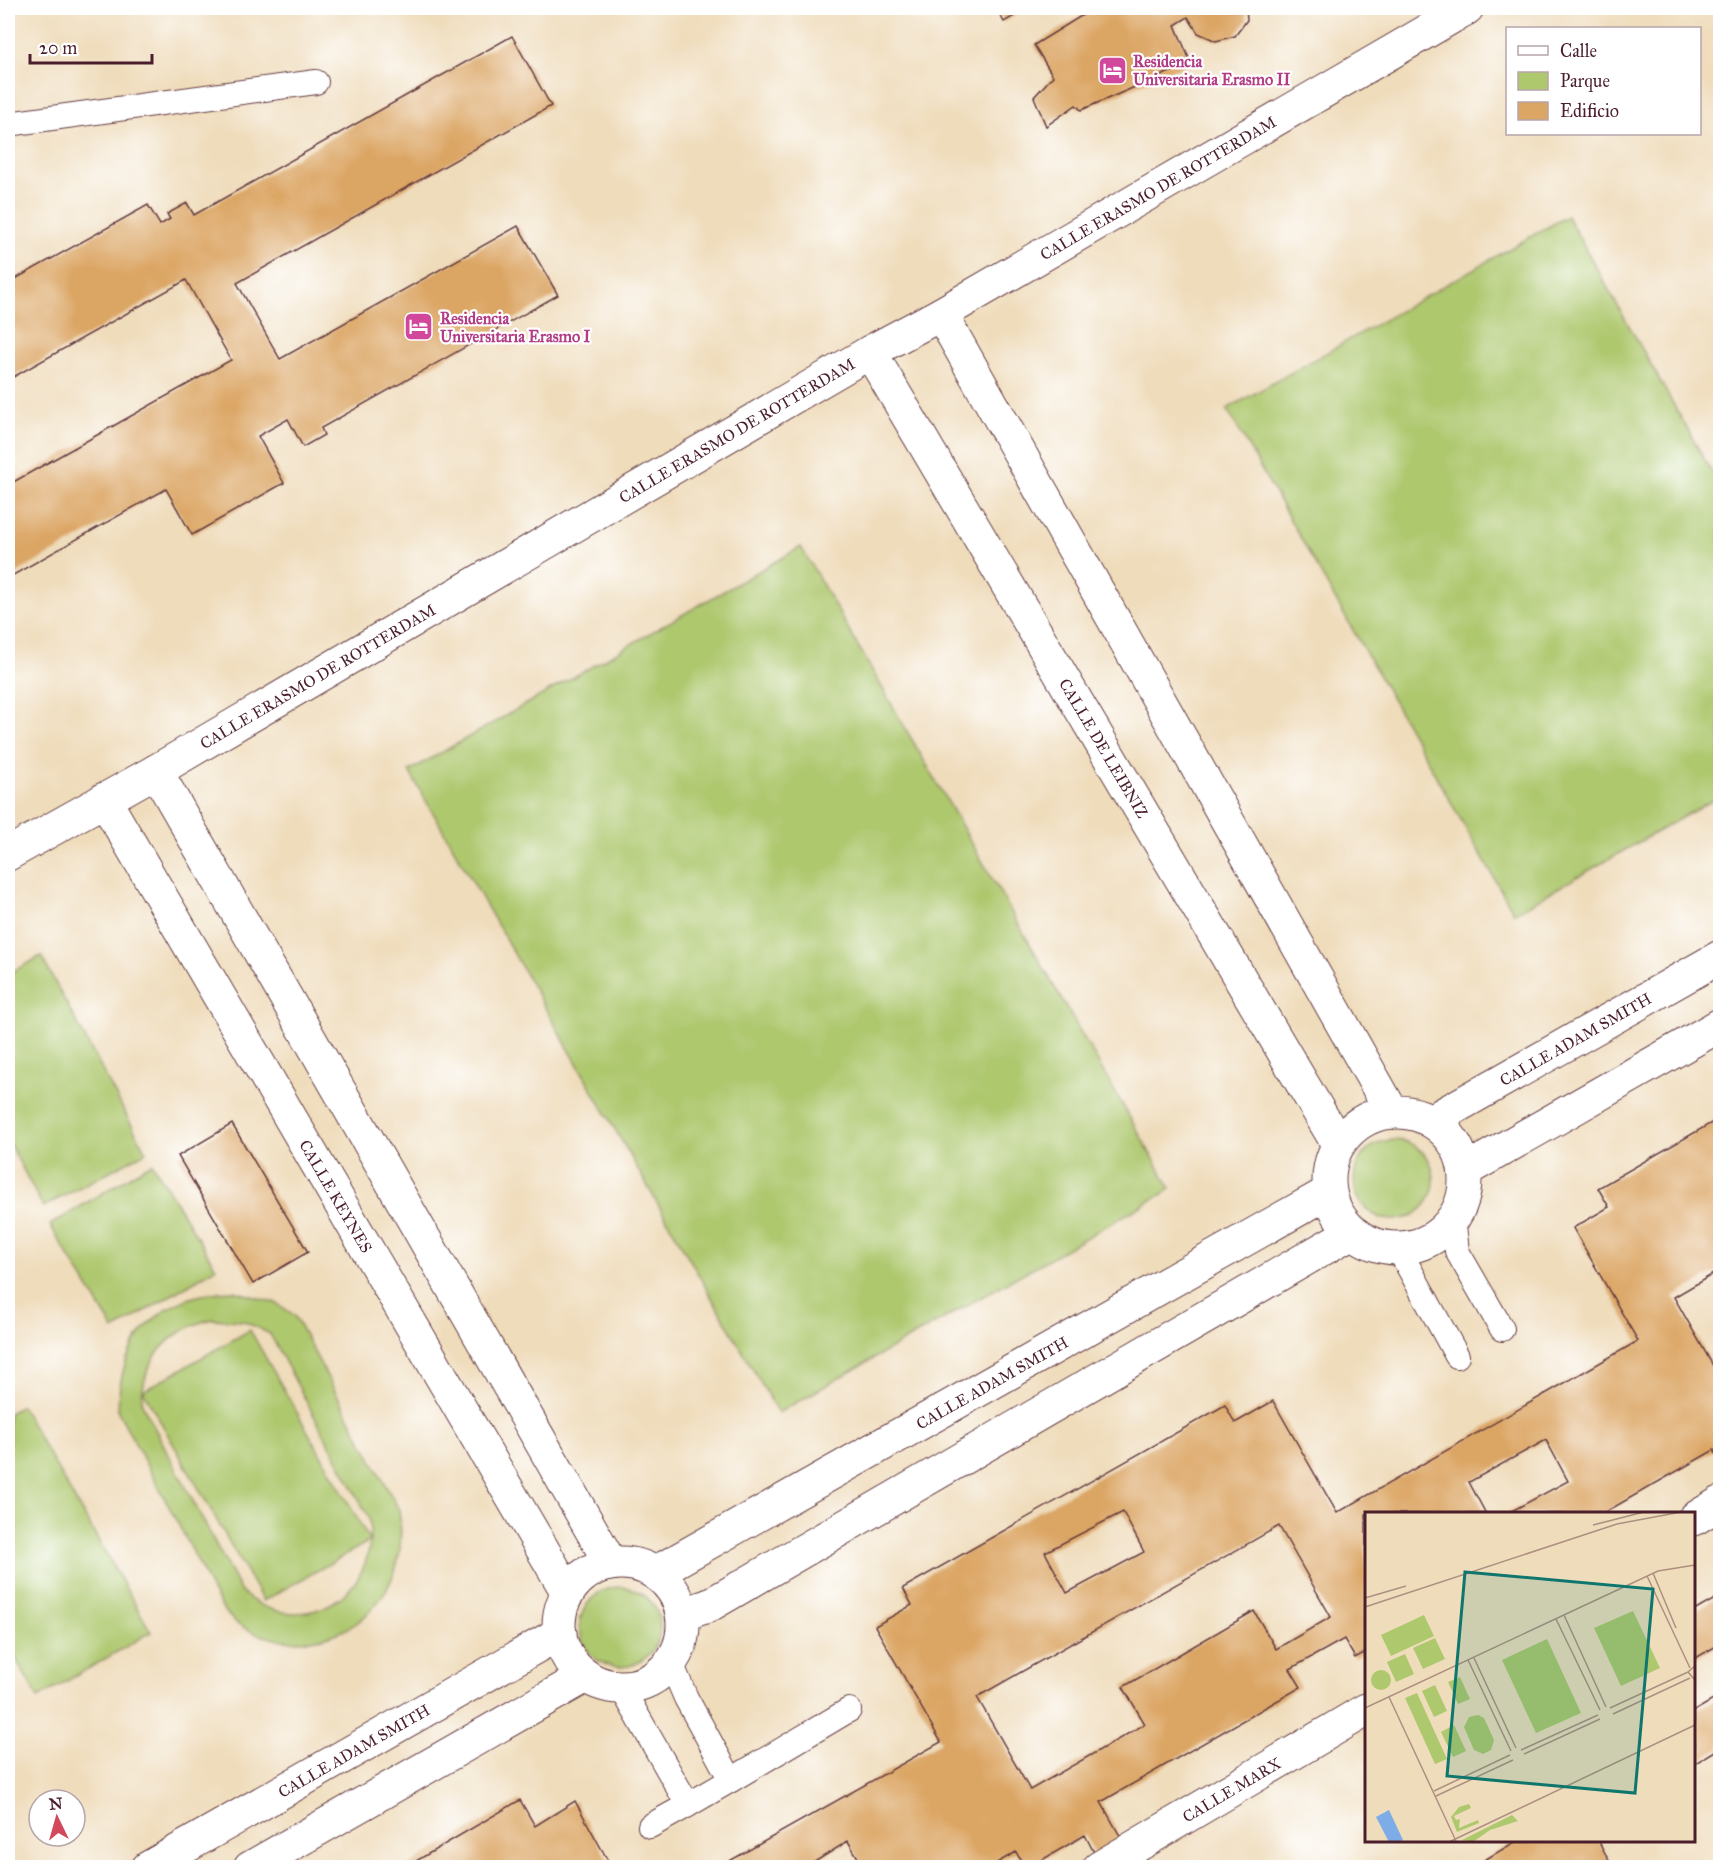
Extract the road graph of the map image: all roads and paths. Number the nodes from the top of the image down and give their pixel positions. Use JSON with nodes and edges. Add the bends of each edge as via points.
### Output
{"nodes":[{"id":1,"x":1467,"y":8,"type":"edge"},
{"id":2,"x":316,"y":82,"type":"dead end"},
{"id":3,"x":8,"y":124,"type":"edge"},
{"id":4,"x":941,"y":314,"type":"junction"},
{"id":5,"x":870,"y":352,"type":"junction"},
{"id":6,"x":156,"y":771,"type":"junction"},
{"id":7,"x":104,"y":799,"type":"junction"},
{"id":8,"x":8,"y":854,"type":"edge"},
{"id":9,"x":1720,"y":957,"type":"edge"},
{"id":10,"x":1720,"y":1025,"type":"edge"},
{"id":11,"x":1392,"y":1112,"type":"junction"},
{"id":12,"x":1431,"y":1121,"type":"junction"},
{"id":13,"x":1338,"y":1144,"type":"junction"},
{"id":14,"x":1466,"y":1170,"type":"junction"},
{"id":15,"x":1329,"y":1192,"type":"junction"},
{"id":16,"x":1453,"y":1218,"type":"junction"},
{"id":17,"x":1352,"y":1232,"type":"junction"},
{"id":18,"x":1398,"y":1248,"type":"junction"},
{"id":19,"x":1502,"y":1329,"type":"dead end"},
{"id":20,"x":1457,"y":1356,"type":"dead end"},
{"id":21,"x":1720,"y":1503,"type":"edge"},
{"id":22,"x":1695,"y":1518,"type":"edge"},
{"id":23,"x":611,"y":1564,"type":"junction"},
{"id":24,"x":655,"y":1573,"type":"junction"},
{"id":25,"x":568,"y":1593,"type":"junction"},
{"id":26,"x":683,"y":1614,"type":"junction"},
{"id":27,"x":560,"y":1633,"type":"junction"},
{"id":28,"x":670,"y":1663,"type":"junction"},
{"id":29,"x":586,"y":1676,"type":"junction"},
{"id":30,"x":621,"y":1687,"type":"junction"},
{"id":31,"x":849,"y":1710,"type":"dead end"},
{"id":32,"x":1365,"y":1711,"type":"edge"},
{"id":33,"x":731,"y":1780,"type":"junction"},
{"id":34,"x":688,"y":1805,"type":"junction"},
{"id":35,"x":650,"y":1826,"type":"dead end"},
{"id":36,"x":148,"y":1868,"type":"edge"},
{"id":37,"x":250,"y":1868,"type":"edge"},
{"id":38,"x":1099,"y":1868,"type":"edge"}],
"edges":[{"from":1,"to":4,"type":"street","name":"CALLE ERASMO DE ROTTERDAM"},
{"from":2,"to":3,"type":"lane"},
{"from":4,"to":5,"type":"street","name":"CALLE ERASMO DE ROTTERDAM"},
{"from":4,"to":11,"type":"street"},
{"from":5,"to":6,"type":"street","name":"CALLE ERASMO DE ROTTERDAM"},
{"from":5,"to":13,"type":"street","name":"CALLE DE LEIBNIZ"},
{"from":6,"to":7,"type":"street","name":"CALLE ERASMO DE ROTTERDAM"},
{"from":6,"to":23,"type":"street"},
{"from":7,"to":8,"type":"street","name":"CALLE ERASMO DE ROTTERDAM"},
{"from":7,"to":25,"type":"street","name":"CALLE KEYNES"},
{"from":9,"to":12,"type":"street","name":"CALLE ADAM SMITH"},
{"from":10,"to":14,"type":"street"},
{"from":11,"to":12,"type":"street"},
{"from":11,"to":13,"type":"street","via":[[1371,1117],[1352,1128]]},
{"from":12,"to":14,"type":"street","via":[[1457,1147]]},
{"from":13,"to":15,"type":"street","via":[[1328,1176]]},
{"from":14,"to":16,"type":"street","via":[[1461,1202]]},
{"from":15,"to":17,"type":"street","via":[[1337,1214]]},
{"from":15,"to":24,"type":"street","name":"CALLE ADAM SMITH"},
{"from":16,"to":18,"type":"street","via":[[1438,1234],[1419,1244]]},
{"from":16,"to":19,"type":"lane","via":[[1457,1251]]},
{"from":17,"to":18,"type":"street","via":[[1366,1241]]},
{"from":17,"to":26,"type":"street","via":[[708,1606]]},
{"from":18,"to":20,"type":"lane"},
{"from":21,"to":22,"type":"street"},
{"from":23,"to":24,"type":"street","via":[[634,1565]]},
{"from":23,"to":25,"type":"street","via":[[594,1569]]},
{"from":24,"to":26,"type":"street","via":[[668,1584]]},
{"from":25,"to":27,"type":"street","via":[[562,1606]]},
{"from":26,"to":28,"type":"street","via":[[679,1648]]},
{"from":27,"to":29,"type":"street","via":[[573,1664]]},
{"from":27,"to":36,"type":"street","name":"CALLE ADAM SMITH"},
{"from":28,"to":30,"type":"street","via":[[640,1685]]},
{"from":28,"to":33,"type":"lane"},
{"from":29,"to":30,"type":"street"},
{"from":29,"to":37,"type":"street"},
{"from":30,"to":34,"type":"lane"},
{"from":31,"to":33,"type":"lane"},
{"from":32,"to":38,"type":"street","name":"CALLE MARX"},
{"from":33,"to":34,"type":"lane"},
{"from":34,"to":35,"type":"lane"}]}
